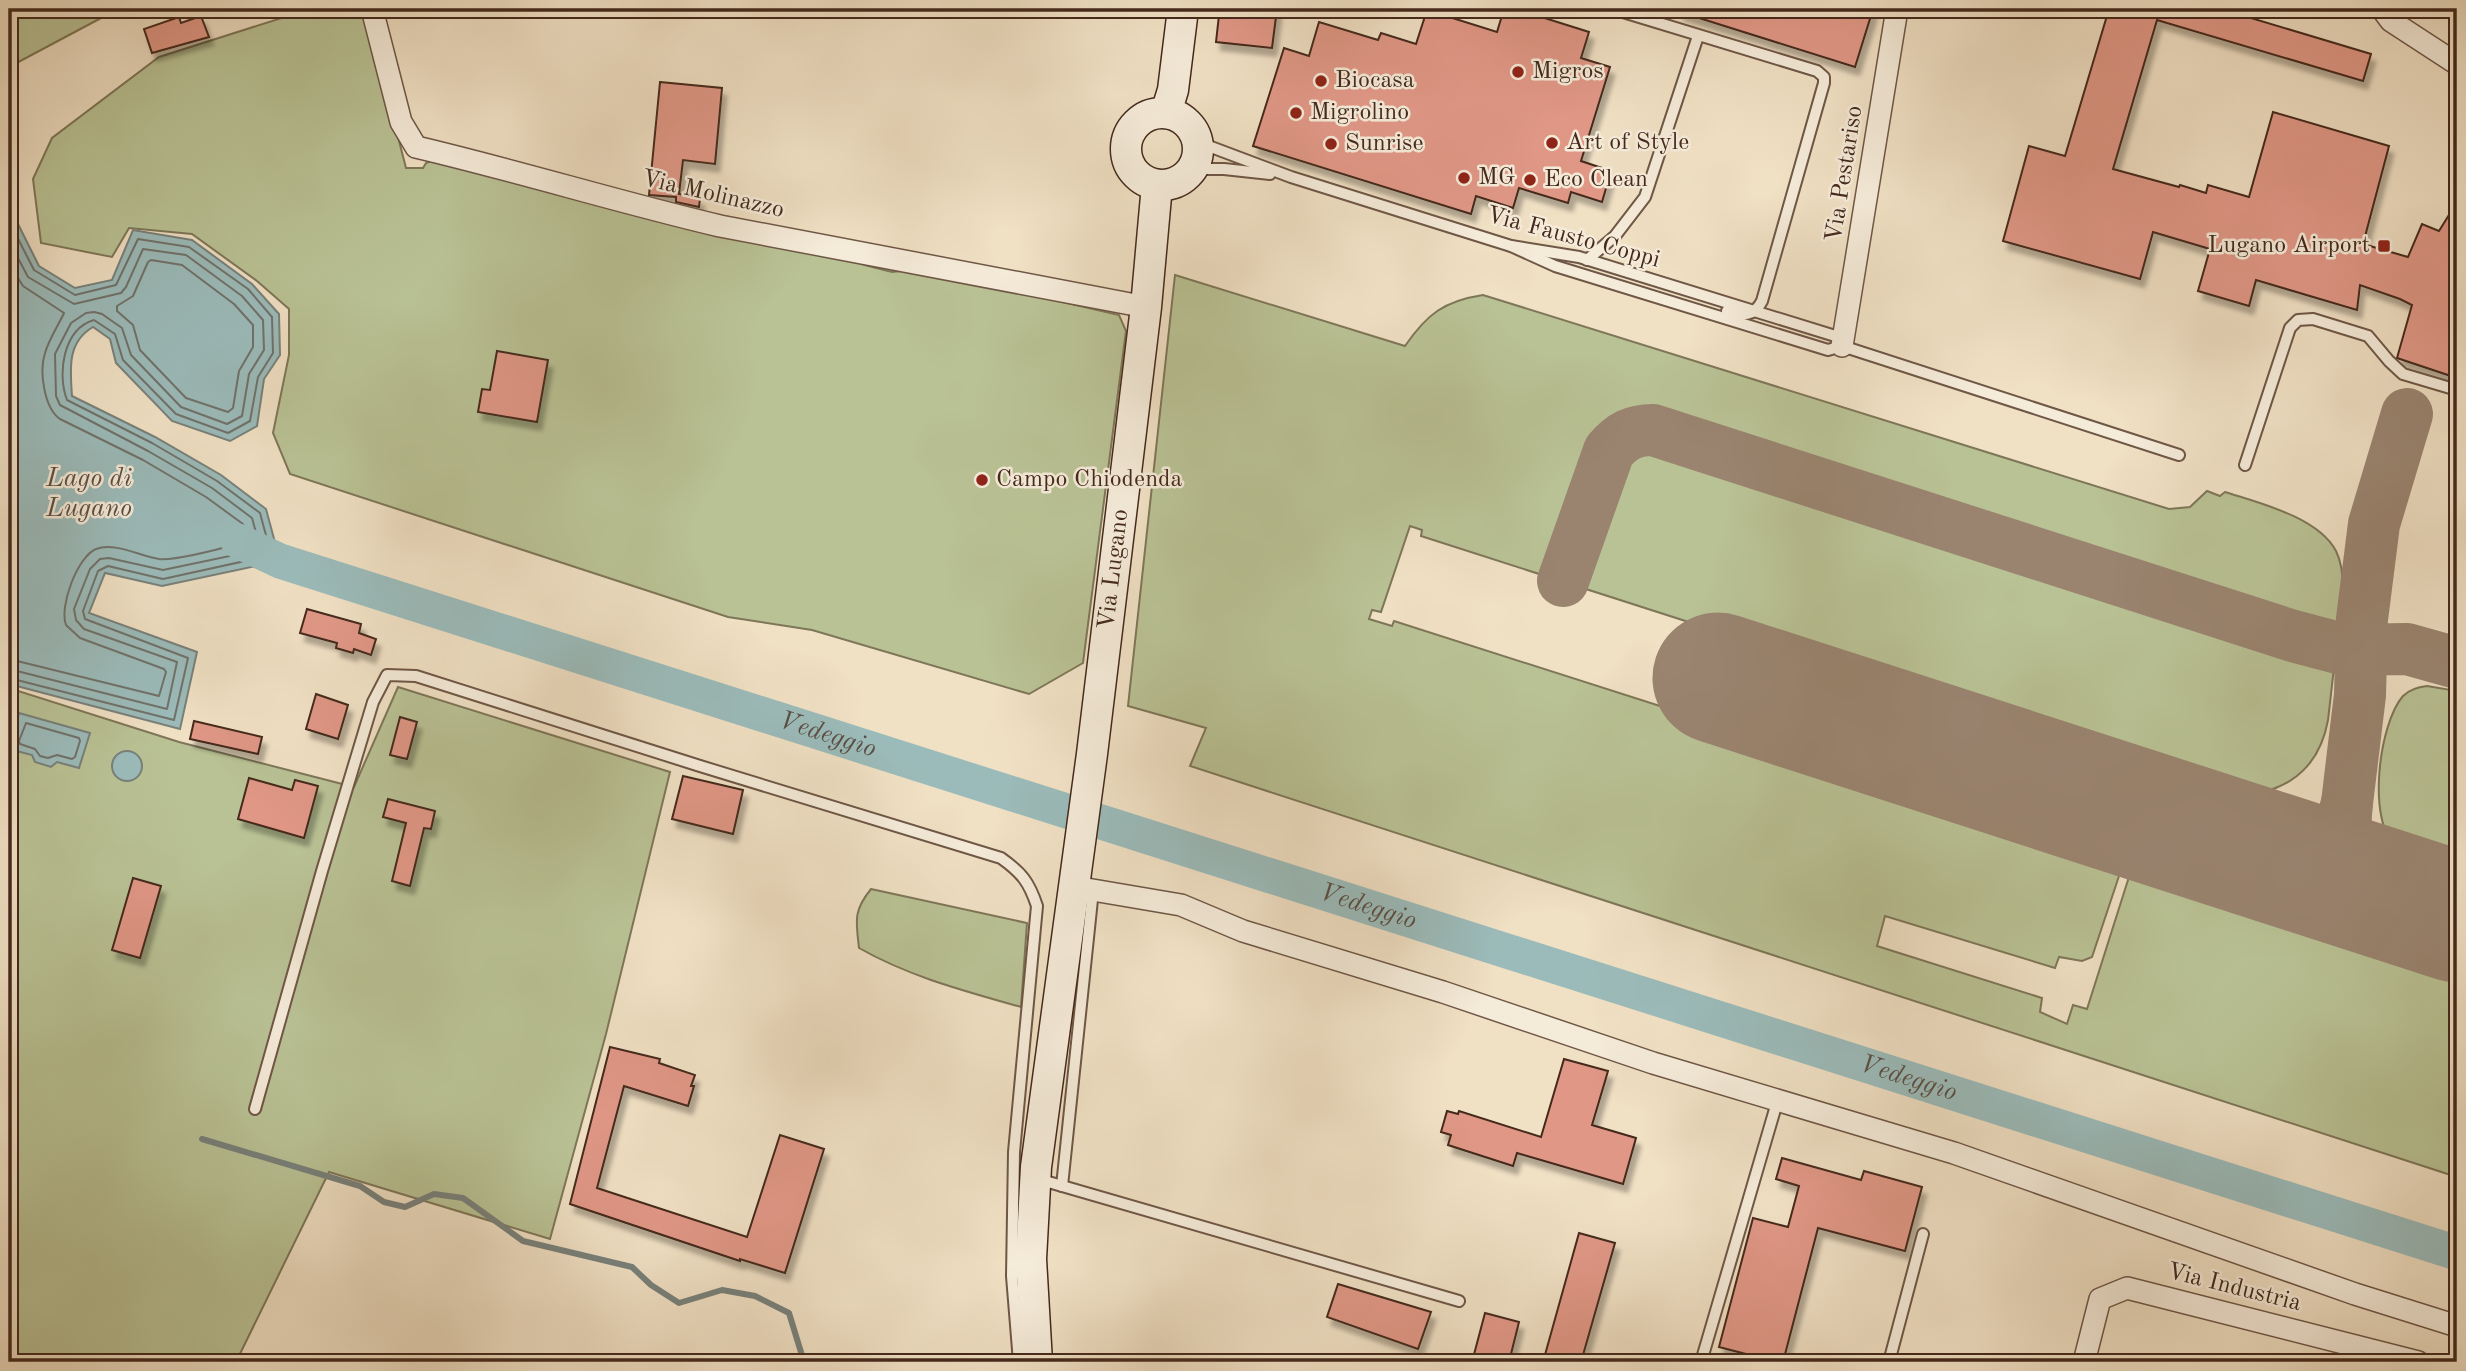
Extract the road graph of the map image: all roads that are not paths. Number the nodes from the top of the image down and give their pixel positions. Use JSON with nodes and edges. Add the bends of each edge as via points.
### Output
{"nodes":[{"id":1,"x":372,"y":9,"type":"edge"},
{"id":2,"x":1183,"y":9,"type":"edge"},
{"id":3,"x":1613,"y":9,"type":"edge"},
{"id":4,"x":1897,"y":9,"type":"edge"},
{"id":5,"x":2382,"y":9,"type":"edge"},
{"id":6,"x":1698,"y":36,"type":"junction"},
{"id":7,"x":2457,"y":64,"type":"edge"},
{"id":8,"x":1166,"y":113,"type":"junction"},
{"id":9,"x":1195,"y":135,"type":"junction"},
{"id":10,"x":1192,"y":169,"type":"junction"},
{"id":11,"x":1291,"y":177,"type":"junction"},
{"id":12,"x":1157,"y":185,"type":"junction"},
{"id":13,"x":1511,"y":246,"type":"junction"},
{"id":14,"x":1587,"y":260,"type":"junction"},
{"id":15,"x":1642,"y":293,"type":"junction"},
{"id":16,"x":1146,"y":307,"type":"junction"},
{"id":17,"x":1755,"y":311,"type":"junction"},
{"id":18,"x":1844,"y":342,"type":"junction"},
{"id":19,"x":2457,"y":390,"type":"edge"},
{"id":20,"x":2179,"y":455,"type":"dead end"},
{"id":21,"x":2245,"y":465,"type":"dead end"},
{"id":22,"x":1082,"y":882,"type":"junction"},
{"id":23,"x":1778,"y":1099,"type":"junction"},
{"id":24,"x":255,"y":1109,"type":"dead end"},
{"id":25,"x":1049,"y":1182,"type":"junction"},
{"id":26,"x":1923,"y":1234,"type":"dead end"},
{"id":27,"x":1459,"y":1301,"type":"dead end"},
{"id":28,"x":2457,"y":1326,"type":"edge"},
{"id":29,"x":1019,"y":1362,"type":"edge"},
{"id":30,"x":1037,"y":1362,"type":"edge"},
{"id":31,"x":1701,"y":1362,"type":"edge"},
{"id":32,"x":1889,"y":1362,"type":"edge"},
{"id":33,"x":2084,"y":1362,"type":"edge"},
{"id":34,"x":2418,"y":1362,"type":"edge"}],
"edges":[{"from":1,"to":16,"type":"street","name":"Via Molinazzo","via":[[401,122],[416,147],[720,226]]},
{"from":2,"to":8,"type":"main road"},
{"from":3,"to":6,"type":"lane"},
{"from":4,"to":18,"type":"street","name":"Via Pestariso"},
{"from":5,"to":7,"type":"street","via":[[2391,21]]},
{"from":6,"to":14,"type":"lane","via":[[1645,197],[1615,236]]},
{"from":6,"to":17,"type":"lane","via":[[1817,71],[1824,80],[1762,301]]},
{"from":8,"to":9,"type":"main road","via":[[1188,124]]},
{"from":8,"to":12,"type":"main road","via":[[1142,119],[1133,127],[1126,150],[1135,173]]},
{"from":9,"to":10,"type":"main road","via":[[1198,147]]},
{"from":9,"to":11,"type":"lane","name":"Via Fausto Coppi","via":[[1211,147]]},
{"from":10,"to":11,"type":"lane","name":"Via Fausto Coppi"},
{"from":10,"to":12,"type":"main road","via":[[1177,182]]},
{"from":11,"to":13,"type":"lane","name":"Via Fausto Coppi"},
{"from":12,"to":16,"type":"main road","name":"Via Lugano"},
{"from":13,"to":14,"type":"lane","name":"Via Fausto Coppi"},
{"from":13,"to":15,"type":"lane","via":[[1555,266]]},
{"from":14,"to":17,"type":"lane","name":"Via Fausto Coppi"},
{"from":15,"to":17,"type":"lane","via":[[1680,298],[1738,315]]},
{"from":15,"to":18,"type":"lane","via":[[1828,350]]},
{"from":16,"to":22,"type":"main road","name":"Via Lugano","via":[[1091,754]]},
{"from":17,"to":18,"type":"lane","name":"Via Fausto Coppi"},
{"from":18,"to":20,"type":"lane","name":"Via Fausto Coppi"},
{"from":19,"to":21,"type":"lane","via":[[2403,374],[2368,336],[2313,319],[2298,320],[2290,328]]},
{"from":22,"to":23,"type":"street","via":[[1181,905],[1243,930]]},
{"from":22,"to":25,"type":"main road","name":"Via Lugano"},
{"from":23,"to":28,"type":"street","via":[[1954,1153]]},
{"from":23,"to":31,"type":"lane"},
{"from":24,"to":29,"type":"lane","via":[[369,715],[387,675],[416,676],[1001,858],[1030,884],[1038,906],[1014,1153],[1012,1276]]},
{"from":25,"to":27,"type":"lane"},
{"from":25,"to":30,"type":"main road","name":"Via Lugano","via":[[1031,1259]]},
{"from":26,"to":32,"type":"lane"},
{"from":33,"to":34,"type":"street","name":"Via Industria","via":[[2100,1300],[2127,1288]]}]}
